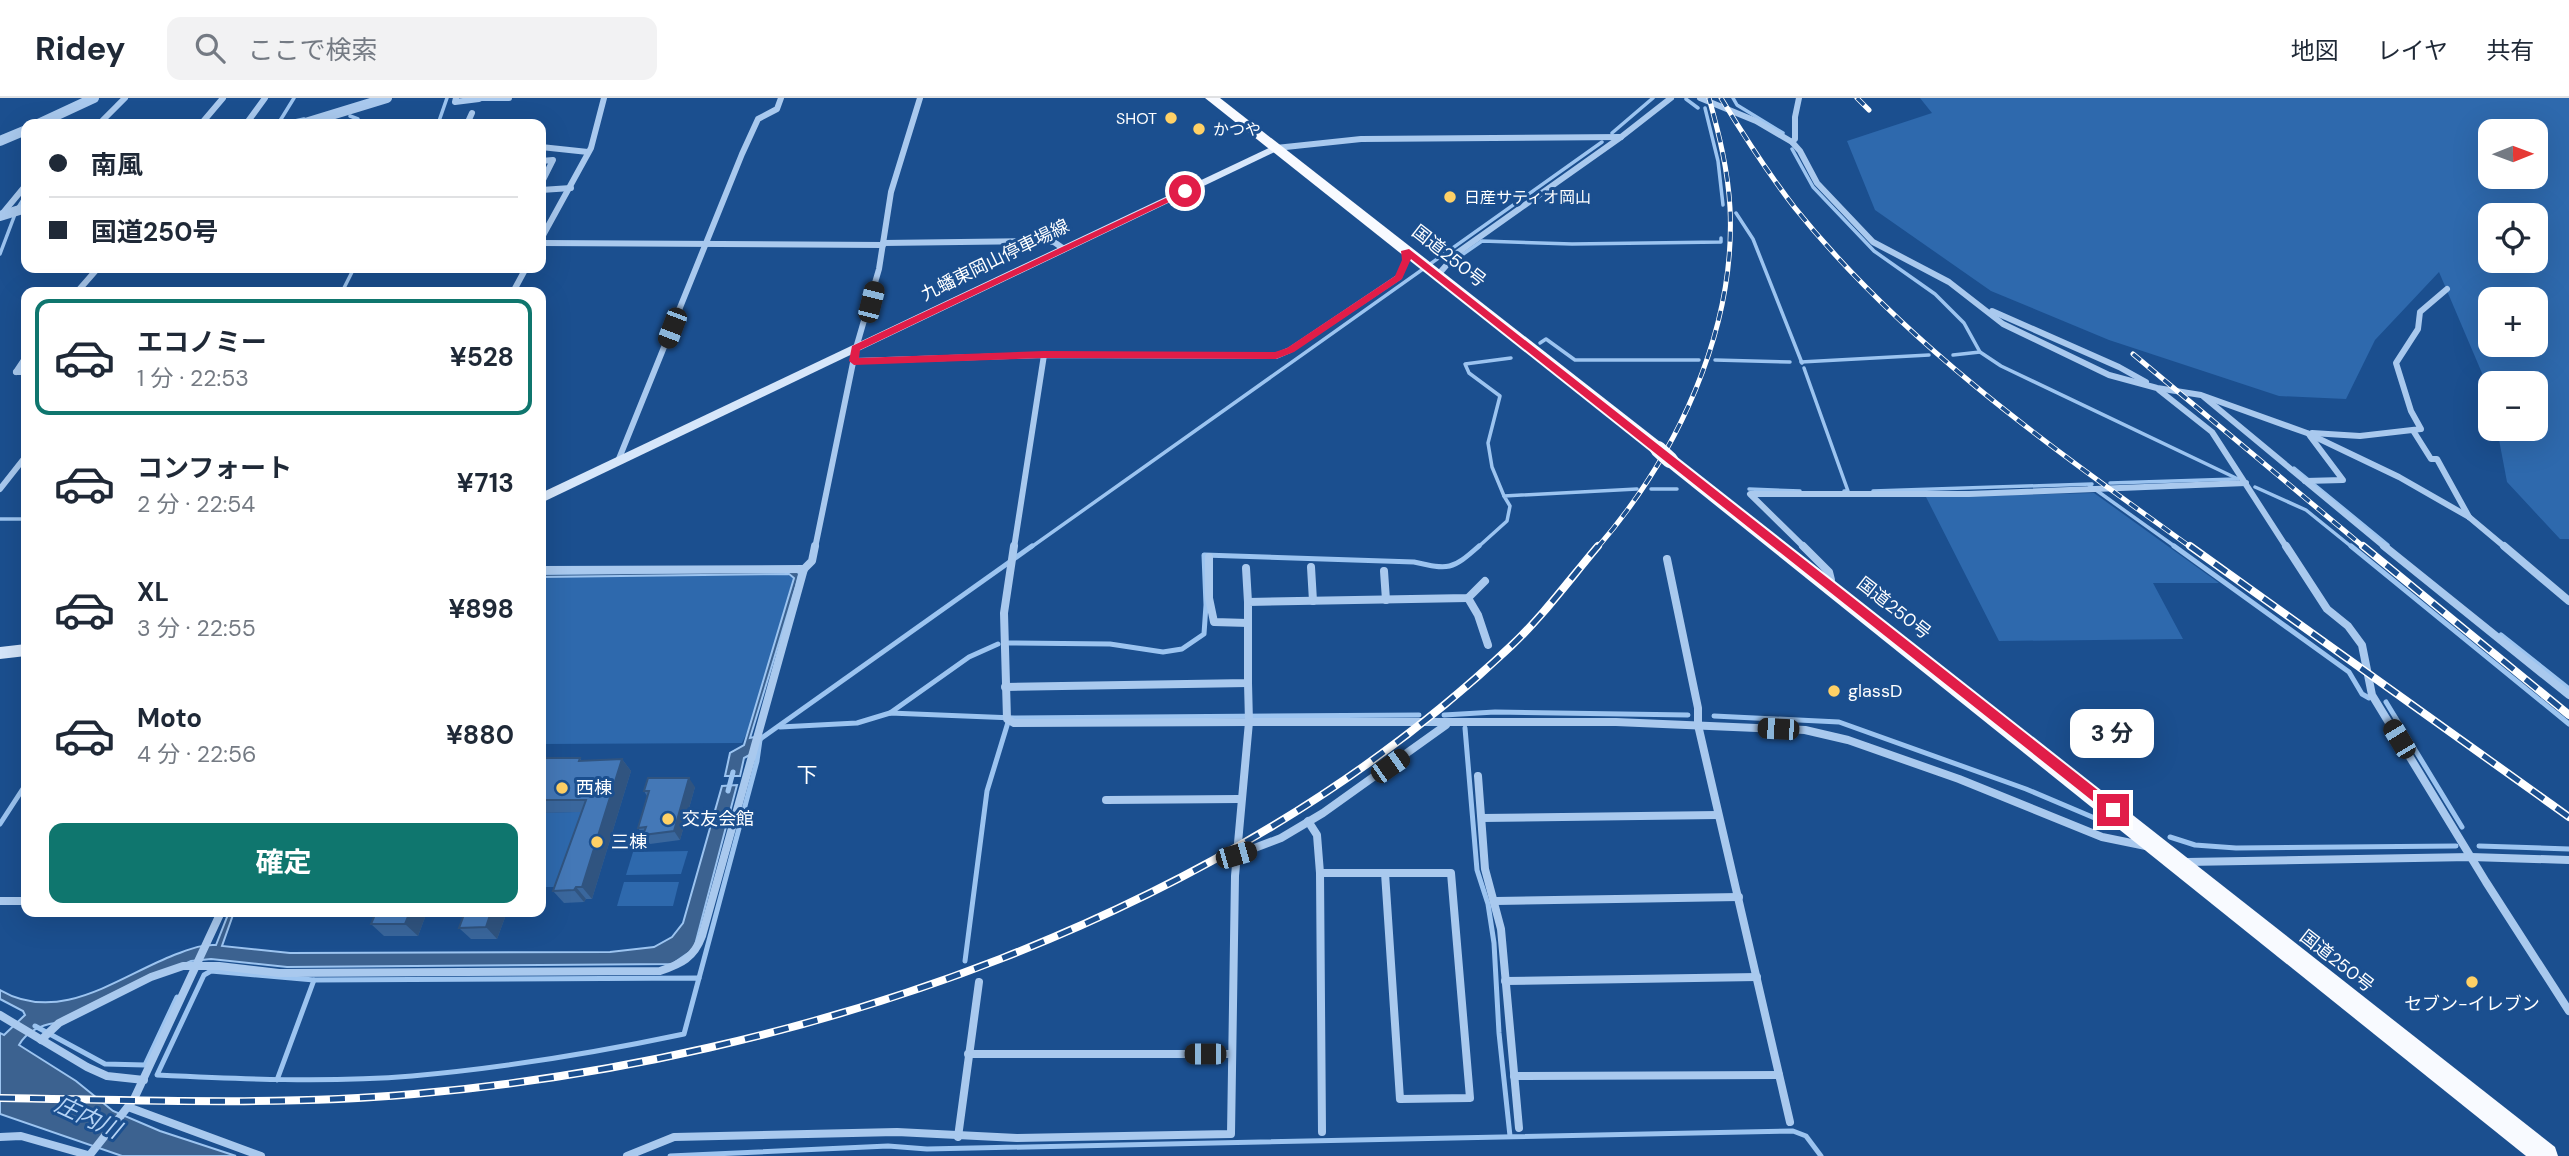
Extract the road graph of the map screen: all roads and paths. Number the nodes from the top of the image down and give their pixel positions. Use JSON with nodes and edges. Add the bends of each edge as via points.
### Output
{"nodes":[{"id":1,"x":94,"y":98,"type":"edge"},
{"id":2,"x":125,"y":98,"type":"edge"},
{"id":3,"x":223,"y":98,"type":"edge"},
{"id":4,"x":265,"y":98,"type":"edge"},
{"id":5,"x":387,"y":98,"type":"edge"},
{"id":6,"x":456,"y":98,"type":"edge"},
{"id":7,"x":509,"y":98,"type":"edge"},
{"id":8,"x":604,"y":98,"type":"edge"},
{"id":9,"x":781,"y":98,"type":"edge"},
{"id":10,"x":920,"y":98,"type":"edge"},
{"id":11,"x":1212,"y":98,"type":"edge"},
{"id":12,"x":1671,"y":98,"type":"edge"},
{"id":13,"x":1700,"y":98,"type":"edge"},
{"id":14,"x":1799,"y":98,"type":"edge"},
{"id":15,"x":480,"y":99,"type":"edge"},
{"id":16,"x":472,"y":113,"type":"dead end"},
{"id":17,"x":49,"y":119,"type":"edge"},
{"id":18,"x":104,"y":119,"type":"edge"},
{"id":19,"x":205,"y":119,"type":"edge"},
{"id":20,"x":250,"y":119,"type":"edge"},
{"id":21,"x":318,"y":119,"type":"edge"},
{"id":22,"x":469,"y":119,"type":"edge"},
{"id":23,"x":21,"y":132,"type":"edge"},
{"id":24,"x":1621,"y":137,"type":"junction"},
{"id":25,"x":0,"y":141,"type":"edge"},
{"id":26,"x":1792,"y":142,"type":"junction"},
{"id":27,"x":546,"y":148,"type":"edge"},
{"id":28,"x":1275,"y":148,"type":"junction"},
{"id":29,"x":587,"y":152,"type":"junction"},
{"id":30,"x":546,"y":160,"type":"edge"},
{"id":31,"x":546,"y":175,"type":"edge"},
{"id":32,"x":546,"y":187,"type":"edge"},
{"id":33,"x":571,"y":188,"type":"junction"},
{"id":34,"x":21,"y":192,"type":"edge"},
{"id":35,"x":21,"y":209,"type":"edge"},
{"id":36,"x":4,"y":215,"type":"edge"},
{"id":37,"x":546,"y":232,"type":"edge"},
{"id":38,"x":546,"y":241,"type":"edge"},
{"id":39,"x":707,"y":242,"type":"junction"},
{"id":40,"x":883,"y":244,"type":"junction"},
{"id":41,"x":1064,"y":248,"type":"junction"},
{"id":42,"x":1406,"y":251,"type":"junction"},
{"id":43,"x":1431,"y":270,"type":"junction"},
{"id":44,"x":94,"y":273,"type":"edge"},
{"id":45,"x":82,"y":287,"type":"edge"},
{"id":46,"x":2446,"y":289,"type":"dead end"},
{"id":47,"x":1978,"y":304,"type":"junction"},
{"id":48,"x":856,"y":348,"type":"junction"},
{"id":49,"x":1044,"y":355,"type":"junction"},
{"id":50,"x":854,"y":361,"type":"junction"},
{"id":51,"x":2157,"y":388,"type":"junction"},
{"id":52,"x":2201,"y":395,"type":"junction"},
{"id":53,"x":2414,"y":432,"type":"junction"},
{"id":54,"x":2307,"y":433,"type":"junction"},
{"id":55,"x":21,"y":462,"type":"edge"},
{"id":56,"x":618,"y":462,"type":"junction"},
{"id":57,"x":2309,"y":481,"type":"junction"},
{"id":58,"x":2246,"y":483,"type":"junction"},
{"id":59,"x":0,"y":489,"type":"edge"},
{"id":60,"x":546,"y":496,"type":"edge"},
{"id":61,"x":2469,"y":517,"type":"junction"},
{"id":62,"x":1209,"y":557,"type":"dead end"},
{"id":63,"x":1667,"y":559,"type":"dead end"},
{"id":64,"x":1311,"y":567,"type":"dead end"},
{"id":65,"x":1246,"y":568,"type":"dead end"},
{"id":66,"x":804,"y":569,"type":"junction"},
{"id":67,"x":546,"y":570,"type":"edge"},
{"id":68,"x":1384,"y":571,"type":"dead end"},
{"id":69,"x":1485,"y":581,"type":"dead end"},
{"id":70,"x":1828,"y":585,"type":"junction"},
{"id":71,"x":1468,"y":598,"type":"junction"},
{"id":72,"x":1386,"y":600,"type":"junction"},
{"id":73,"x":1312,"y":601,"type":"junction"},
{"id":74,"x":2569,"y":601,"type":"edge"},
{"id":75,"x":1248,"y":602,"type":"junction"},
{"id":76,"x":1248,"y":623,"type":"junction"},
{"id":77,"x":1488,"y":645,"type":"dead end"},
{"id":78,"x":21,"y":651,"type":"edge"},
{"id":79,"x":0,"y":653,"type":"edge"},
{"id":80,"x":1248,"y":683,"type":"junction"},
{"id":81,"x":1005,"y":687,"type":"junction"},
{"id":82,"x":2569,"y":695,"type":"edge"},
{"id":83,"x":1249,"y":718,"type":"junction"},
{"id":84,"x":1450,"y":723,"type":"junction"},
{"id":85,"x":1698,"y":724,"type":"junction"},
{"id":86,"x":1478,"y":776,"type":"dead end"},
{"id":87,"x":1239,"y":799,"type":"junction"},
{"id":88,"x":1106,"y":800,"type":"dead end"},
{"id":89,"x":1718,"y":815,"type":"junction"},
{"id":90,"x":1482,"y":818,"type":"junction"},
{"id":91,"x":1308,"y":821,"type":"junction"},
{"id":92,"x":2115,"y":822,"type":"junction"},
{"id":93,"x":2102,"y":837,"type":"junction"},
{"id":94,"x":2159,"y":849,"type":"junction"},
{"id":95,"x":1236,"y":855,"type":"junction"},
{"id":96,"x":2471,"y":857,"type":"junction"},
{"id":97,"x":2569,"y":860,"type":"edge"},
{"id":98,"x":1320,"y":873,"type":"junction"},
{"id":99,"x":1385,"y":873,"type":"junction"},
{"id":100,"x":1739,"y":897,"type":"junction"},
{"id":101,"x":0,"y":901,"type":"edge"},
{"id":102,"x":21,"y":901,"type":"edge"},
{"id":103,"x":1496,"y":901,"type":"junction"},
{"id":104,"x":219,"y":917,"type":"edge"},
{"id":105,"x":199,"y":963,"type":"junction"},
{"id":106,"x":1757,"y":978,"type":"junction"},
{"id":107,"x":1505,"y":981,"type":"junction"},
{"id":108,"x":979,"y":982,"type":"dead end"},
{"id":109,"x":2569,"y":1011,"type":"edge"},
{"id":110,"x":0,"y":1015,"type":"edge"},
{"id":111,"x":42,"y":1040,"type":"junction"},
{"id":112,"x":968,"y":1054,"type":"junction"},
{"id":113,"x":1231,"y":1054,"type":"junction"},
{"id":114,"x":1514,"y":1076,"type":"junction"},
{"id":115,"x":1779,"y":1076,"type":"junction"},
{"id":116,"x":144,"y":1080,"type":"junction"},
{"id":117,"x":126,"y":1109,"type":"junction"},
{"id":118,"x":1790,"y":1122,"type":"dead end"},
{"id":119,"x":1518,"y":1128,"type":"dead end"},
{"id":120,"x":1322,"y":1132,"type":"dead end"},
{"id":121,"x":0,"y":1137,"type":"edge"},
{"id":122,"x":958,"y":1137,"type":"junction"},
{"id":123,"x":90,"y":1153,"type":"edge"},
{"id":124,"x":261,"y":1156,"type":"edge"},
{"id":125,"x":627,"y":1156,"type":"edge"},
{"id":126,"x":2546,"y":1156,"type":"edge"}],
"edges":[{"from":1,"to":17,"type":"street"},
{"from":2,"to":18,"type":"street"},
{"from":3,"to":19,"type":"street"},
{"from":4,"to":20,"type":"street"},
{"from":5,"to":21,"type":"street"},
{"from":6,"to":15,"type":"street","via":[[455,103]]},
{"from":7,"to":15,"type":"street"},
{"from":8,"to":29,"type":"street","via":[[596,136]]},
{"from":9,"to":39,"type":"street","via":[[777,108],[758,119]]},
{"from":10,"to":40,"type":"street","via":[[891,192]]},
{"from":11,"to":28,"type":"highway","name":"国道250号"},
{"from":12,"to":24,"type":"street"},
{"from":13,"to":26,"type":"street"},
{"from":14,"to":26,"type":"street"},
{"from":16,"to":22,"type":"street"},
{"from":23,"to":25,"type":"street"},
{"from":24,"to":28,"type":"street","via":[[1361,139]]},
{"from":24,"to":43,"type":"street"},
{"from":26,"to":47,"type":"street","via":[[1817,183],[1873,242],[1949,282]]},
{"from":27,"to":29,"type":"street"},
{"from":28,"to":41,"type":"main road","name":"九蟠東岡山停車場線"},
{"from":28,"to":42,"type":"highway","name":"国道250号"},
{"from":29,"to":33,"type":"street"},
{"from":30,"to":31,"type":"street","via":[[552,160]]},
{"from":32,"to":33,"type":"street"},
{"from":33,"to":37,"type":"street"},
{"from":34,"to":36,"type":"street"},
{"from":35,"to":36,"type":"street"},
{"from":38,"to":39,"type":"street"},
{"from":39,"to":40,"type":"street"},
{"from":39,"to":56,"type":"street"},
{"from":40,"to":41,"type":"street","via":[[1045,241]]},
{"from":40,"to":48,"type":"street"},
{"from":41,"to":48,"type":"main road","name":"九蟠東岡山停車場線"},
{"from":42,"to":43,"type":"highway","name":"国道250号"},
{"from":42,"to":49,"type":"street","via":[[1399,277],[1276,356]]},
{"from":43,"to":70,"type":"highway","name":"国道250号"},
{"from":44,"to":45,"type":"street"},
{"from":46,"to":53,"type":"street","via":[[2420,312],[2418,329],[2396,363],[2411,411],[2421,425]]},
{"from":47,"to":51,"type":"street","via":[[2119,366]]},
{"from":47,"to":51,"type":"street","via":[[2003,324],[2109,375]]},
{"from":48,"to":50,"type":"street"},
{"from":48,"to":56,"type":"main road","name":"九蟠東岡山停車場線"},
{"from":49,"to":50,"type":"street"},
{"from":49,"to":81,"type":"street","via":[[1004,613]]},
{"from":50,"to":66,"type":"street","via":[[813,561]]},
{"from":51,"to":52,"type":"street"},
{"from":51,"to":58,"type":"street","via":[[2211,432]]},
{"from":52,"to":54,"type":"street"},
{"from":52,"to":57,"type":"street"},
{"from":53,"to":54,"type":"street"},
{"from":53,"to":61,"type":"street","via":[[2431,459],[2437,459]]},
{"from":54,"to":57,"type":"street","via":[[2343,480]]},
{"from":54,"to":61,"type":"street"},
{"from":55,"to":59,"type":"street"},
{"from":56,"to":60,"type":"main road","name":"九蟠東岡山停車場線"},
{"from":57,"to":82,"type":"street"},
{"from":58,"to":70,"type":"street","via":[[1969,494],[1750,494],[1829,572],[1832,580]]},
{"from":58,"to":96,"type":"street","via":[[2328,608],[2362,645],[2372,695]]},
{"from":61,"to":74,"type":"street"},
{"from":62,"to":76,"type":"street","via":[[1214,622]]},
{"from":63,"to":85,"type":"street"},
{"from":64,"to":73,"type":"street"},
{"from":65,"to":75,"type":"street"},
{"from":66,"to":67,"type":"street"},
{"from":66,"to":105,"type":"street","via":[[702,936],[691,956],[660,971],[279,973]]},
{"from":68,"to":72,"type":"street"},
{"from":69,"to":71,"type":"street"},
{"from":70,"to":92,"type":"highway","name":"国道250号"},
{"from":71,"to":72,"type":"street"},
{"from":71,"to":77,"type":"street"},
{"from":72,"to":73,"type":"street"},
{"from":73,"to":75,"type":"street"},
{"from":75,"to":76,"type":"street"},
{"from":76,"to":80,"type":"street"},
{"from":78,"to":79,"type":"main road"},
{"from":80,"to":81,"type":"street"},
{"from":80,"to":83,"type":"street"},
{"from":81,"to":83,"type":"street","via":[[1008,718]]},
{"from":83,"to":84,"type":"street"},
{"from":83,"to":87,"type":"street"},
{"from":84,"to":85,"type":"street"},
{"from":84,"to":91,"type":"street","via":[[1433,730],[1407,754]]},
{"from":85,"to":89,"type":"street"},
{"from":85,"to":93,"type":"street","via":[[1805,730],[1839,738],[1959,779]]},
{"from":86,"to":90,"type":"street"},
{"from":87,"to":88,"type":"street"},
{"from":87,"to":95,"type":"street"},
{"from":89,"to":90,"type":"street"},
{"from":89,"to":100,"type":"street"},
{"from":90,"to":103,"type":"street","via":[[1485,869]]},
{"from":91,"to":95,"type":"street"},
{"from":91,"to":98,"type":"street","via":[[1317,835]]},
{"from":92,"to":93,"type":"street"},
{"from":92,"to":94,"type":"highway","name":"国道250号"},
{"from":93,"to":94,"type":"street"},
{"from":94,"to":96,"type":"street","via":[[2191,864]]},
{"from":94,"to":126,"type":"highway","name":"国道250号"},
{"from":95,"to":113,"type":"street"},
{"from":96,"to":97,"type":"street"},
{"from":96,"to":109,"type":"street"},
{"from":98,"to":99,"type":"street"},
{"from":98,"to":120,"type":"street"},
{"from":99,"to":99,"type":"street","via":[[1451,873],[1470,1098],[1400,1099]]},
{"from":100,"to":103,"type":"street"},
{"from":100,"to":106,"type":"street"},
{"from":101,"to":102,"type":"street"},
{"from":103,"to":107,"type":"street"},
{"from":104,"to":105,"type":"street"},
{"from":105,"to":111,"type":"street","via":[[151,977],[54,1028]]},
{"from":105,"to":116,"type":"street"},
{"from":106,"to":107,"type":"street"},
{"from":106,"to":115,"type":"street"},
{"from":107,"to":114,"type":"street"},
{"from":108,"to":112,"type":"street"},
{"from":110,"to":111,"type":"street"},
{"from":111,"to":116,"type":"street","via":[[107,1076]]},
{"from":112,"to":113,"type":"street"},
{"from":112,"to":122,"type":"street"},
{"from":113,"to":122,"type":"street","via":[[1231,1134]]},
{"from":114,"to":115,"type":"street"},
{"from":114,"to":119,"type":"street"},
{"from":115,"to":118,"type":"street"},
{"from":116,"to":117,"type":"street"},
{"from":117,"to":123,"type":"street"},
{"from":117,"to":124,"type":"street"},
{"from":121,"to":123,"type":"street","via":[[20,1136]]},
{"from":122,"to":125,"type":"street","via":[[897,1132],[674,1137]]}]}
